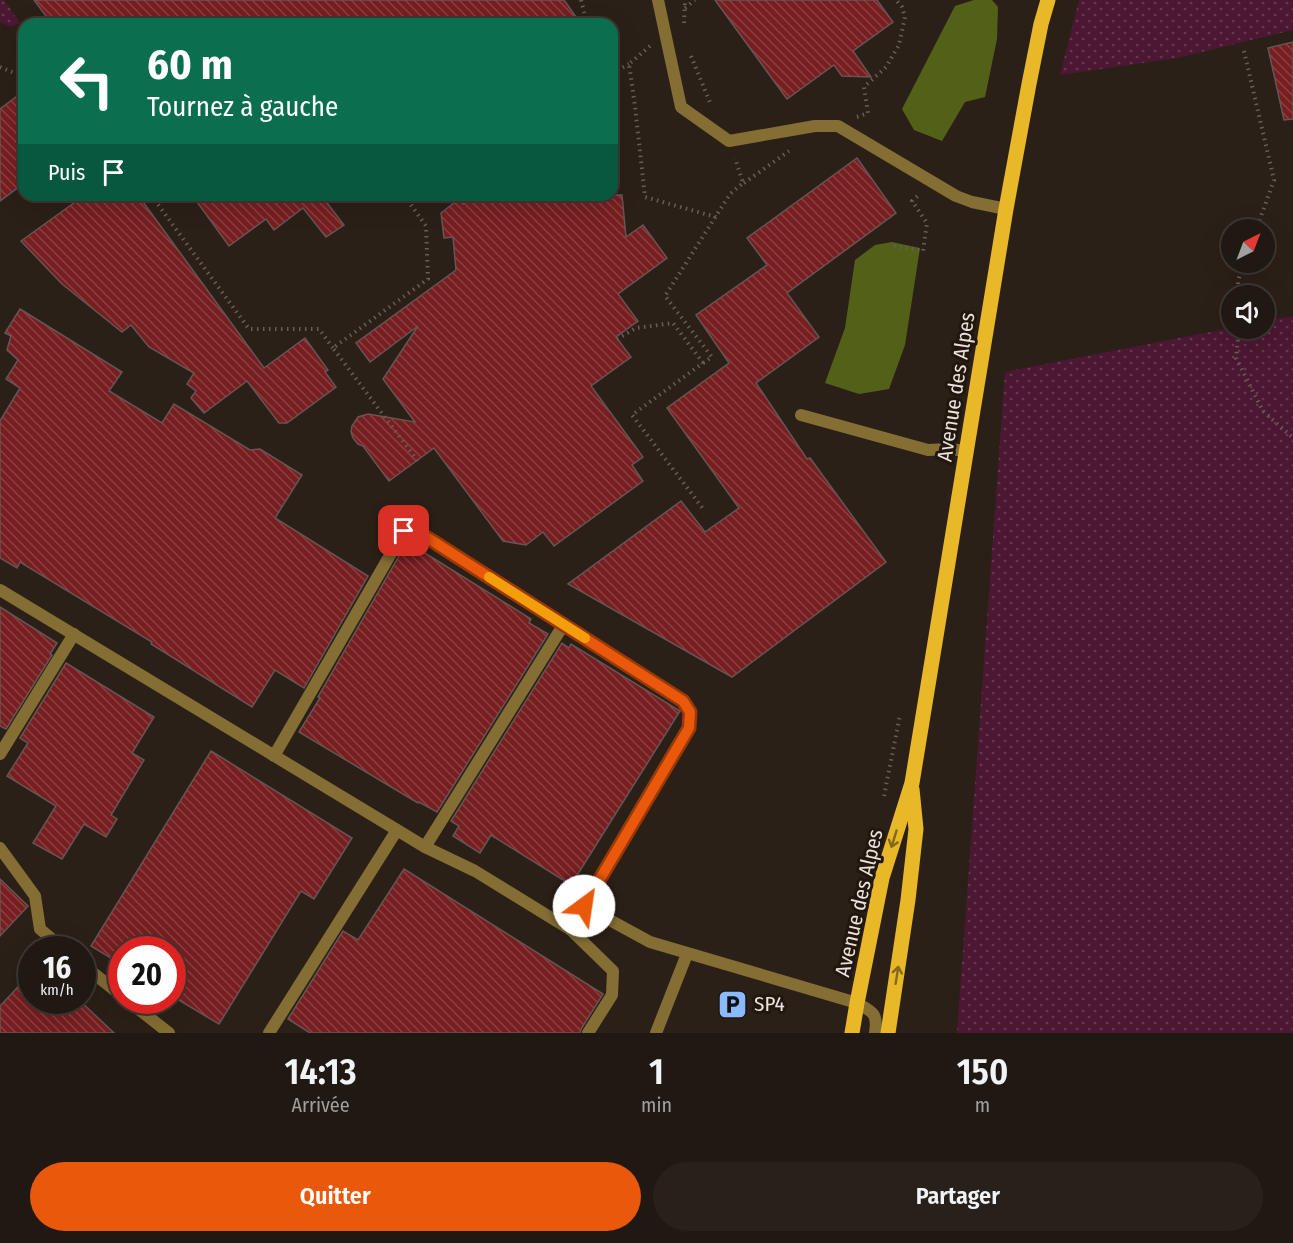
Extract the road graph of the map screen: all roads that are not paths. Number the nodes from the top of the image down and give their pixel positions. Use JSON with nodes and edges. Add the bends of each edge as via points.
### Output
{"nodes":[{"id":1,"x":658,"y":0,"type":"edge"},
{"id":2,"x":1048,"y":0,"type":"edge"},
{"id":3,"x":1006,"y":209,"type":"junction"},
{"id":4,"x":801,"y":415,"type":"dead end"},
{"id":5,"x":967,"y":451,"type":"junction"},
{"id":6,"x":0,"y":590,"type":"edge"},
{"id":7,"x":564,"y":624,"type":"junction"},
{"id":8,"x":74,"y":634,"type":"junction"},
{"id":9,"x":0,"y":754,"type":"edge"},
{"id":10,"x":274,"y":756,"type":"junction"},
{"id":11,"x":912,"y":783,"type":"junction"},
{"id":12,"x":397,"y":830,"type":"junction"},
{"id":13,"x":425,"y":847,"type":"junction"},
{"id":14,"x":0,"y":848,"type":"edge"},
{"id":15,"x":584,"y":906,"type":"junction"},
{"id":16,"x":571,"y":930,"type":"junction"},
{"id":17,"x":48,"y":936,"type":"edge"},
{"id":18,"x":687,"y":954,"type":"junction"},
{"id":19,"x":96,"y":975,"type":"edge"},
{"id":20,"x":108,"y":985,"type":"edge"},
{"id":21,"x":857,"y":1003,"type":"junction"},
{"id":22,"x":145,"y":1014,"type":"edge"},
{"id":23,"x":169,"y":1033,"type":"edge"},
{"id":24,"x":269,"y":1033,"type":"edge"},
{"id":25,"x":588,"y":1033,"type":"edge"},
{"id":26,"x":656,"y":1033,"type":"edge"},
{"id":27,"x":852,"y":1033,"type":"edge"},
{"id":28,"x":875,"y":1033,"type":"edge"},
{"id":29,"x":888,"y":1033,"type":"edge"}],
"edges":[{"from":1,"to":3,"type":"lane","via":[[681,107],[729,141],[815,126],[838,126],[956,196]]},
{"from":2,"to":3,"type":"main road","name":"Avenue des Alpes"},
{"from":3,"to":5,"type":"main road","name":"Avenue des Alpes"},
{"from":4,"to":5,"type":"lane","via":[[928,450]]},
{"from":5,"to":11,"type":"main road","name":"Avenue des Alpes"},
{"from":6,"to":8,"type":"lane"},
{"from":7,"to":10,"type":"lane","via":[[420,533],[404,531]]},
{"from":7,"to":13,"type":"lane"},
{"from":7,"to":15,"type":"lane","via":[[683,701],[690,712],[689,728]]},
{"from":8,"to":9,"type":"lane"},
{"from":8,"to":10,"type":"lane"},
{"from":10,"to":12,"type":"lane"},
{"from":11,"to":21,"type":"main road","name":"Avenue des Alpes","one_way":true,"via":[[882,878]]},
{"from":29,"to":11,"type":"main road","name":"Avenue des Alpes","one_way":true,"via":[[916,829]]},
{"from":12,"to":13,"type":"lane"},
{"from":12,"to":24,"type":"lane"},
{"from":13,"to":16,"type":"lane","via":[[475,871]]},
{"from":14,"to":17,"type":"lane","via":[[35,896],[40,929]]},
{"from":15,"to":16,"type":"lane"},
{"from":15,"to":18,"type":"lane","via":[[650,942]]},
{"from":16,"to":25,"type":"lane","via":[[613,971],[612,995]]},
{"from":18,"to":21,"type":"lane"},
{"from":18,"to":26,"type":"lane"},
{"from":19,"to":20,"type":"lane"},
{"from":21,"to":27,"type":"main road","name":"Avenue des Alpes"},
{"from":21,"to":28,"type":"lane","via":[[872,1012],[877,1022]]},
{"from":22,"to":23,"type":"lane"}]}
